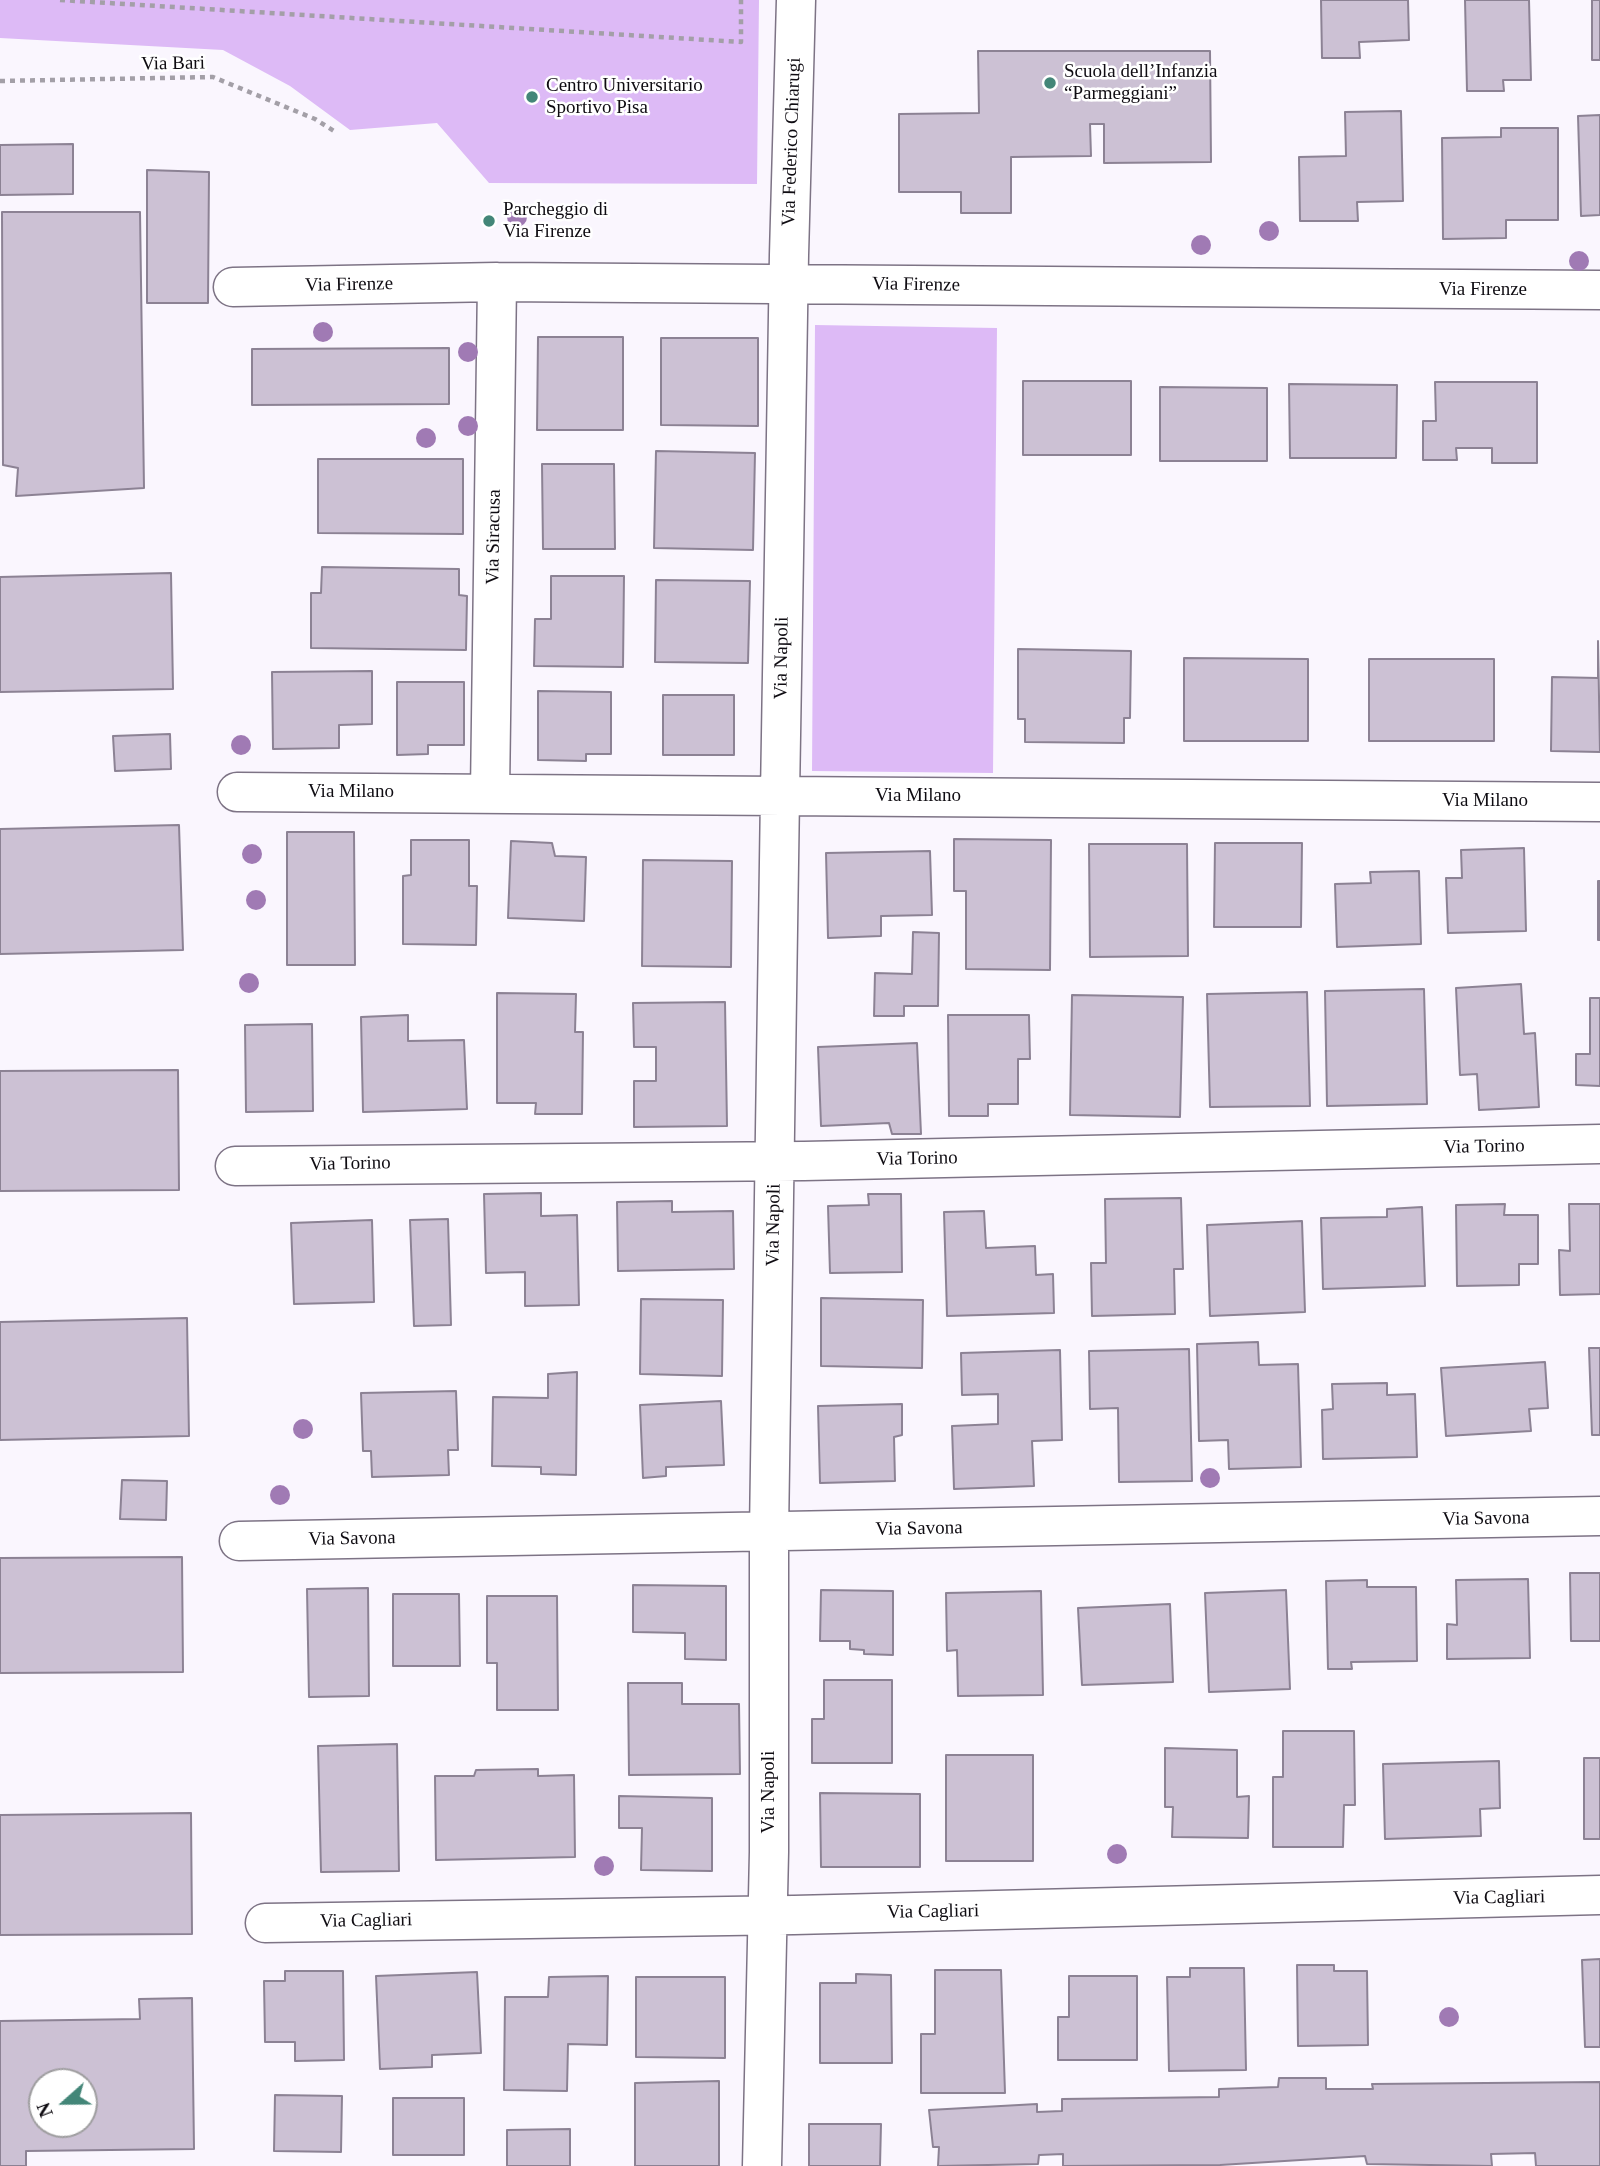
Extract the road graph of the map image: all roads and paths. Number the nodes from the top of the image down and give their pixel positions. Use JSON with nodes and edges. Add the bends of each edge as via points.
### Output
{"nodes":[{"id":1,"x":60,"y":0,"type":"edge"},
{"id":2,"x":741,"y":0,"type":"edge"},
{"id":3,"x":796,"y":0,"type":"edge"},
{"id":4,"x":0,"y":81,"type":"edge"},
{"id":5,"x":334,"y":131,"type":"dead end"},
{"id":6,"x":497,"y":282,"type":"junction"},
{"id":7,"x":788,"y":284,"type":"junction"},
{"id":8,"x":233,"y":287,"type":"dead end"},
{"id":9,"x":1600,"y":290,"type":"edge"},
{"id":10,"x":237,"y":792,"type":"dead end"},
{"id":11,"x":491,"y":792,"type":"junction"},
{"id":12,"x":780,"y":795,"type":"junction"},
{"id":13,"x":1600,"y":802,"type":"edge"},
{"id":14,"x":1600,"y":1144,"type":"edge"},
{"id":15,"x":775,"y":1161,"type":"junction"},
{"id":16,"x":235,"y":1166,"type":"dead end"},
{"id":17,"x":1600,"y":1516,"type":"edge"},
{"id":18,"x":769,"y":1532,"type":"junction"},
{"id":19,"x":239,"y":1541,"type":"dead end"},
{"id":20,"x":1600,"y":1895,"type":"edge"},
{"id":21,"x":768,"y":1915,"type":"junction"},
{"id":22,"x":265,"y":1923,"type":"dead end"},
{"id":23,"x":762,"y":2166,"type":"edge"}],
"edges":[{"from":1,"to":2,"type":"path","via":[[741,42]]},
{"from":3,"to":7,"type":"street","name":"Via Federico Chiarugi"},
{"from":4,"to":5,"type":"path","name":"Via Bari","via":[[213,77]]},
{"from":6,"to":7,"type":"street","name":"Via Firenze"},
{"from":6,"to":8,"type":"street","name":"Via Firenze"},
{"from":6,"to":11,"type":"street","name":"Via Siracusa"},
{"from":7,"to":9,"type":"street","name":"Via Firenze"},
{"from":7,"to":12,"type":"street","name":"Via Napoli"},
{"from":10,"to":11,"type":"street","name":"Via Milano"},
{"from":11,"to":12,"type":"street","name":"Via Milano"},
{"from":12,"to":13,"type":"street","name":"Via Milano"},
{"from":12,"to":15,"type":"street","name":"Via Napoli"},
{"from":14,"to":15,"type":"street","name":"Via Torino"},
{"from":15,"to":16,"type":"street","name":"Via Torino"},
{"from":15,"to":18,"type":"street","name":"Via Napoli"},
{"from":17,"to":18,"type":"street","name":"Via Savona"},
{"from":18,"to":19,"type":"street","name":"Via Savona"},
{"from":18,"to":21,"type":"street","name":"Via Napoli"},
{"from":20,"to":21,"type":"street","name":"Via Cagliari"},
{"from":21,"to":22,"type":"street","name":"Via Cagliari"},
{"from":21,"to":23,"type":"street","name":"Via Napoli"}]}
